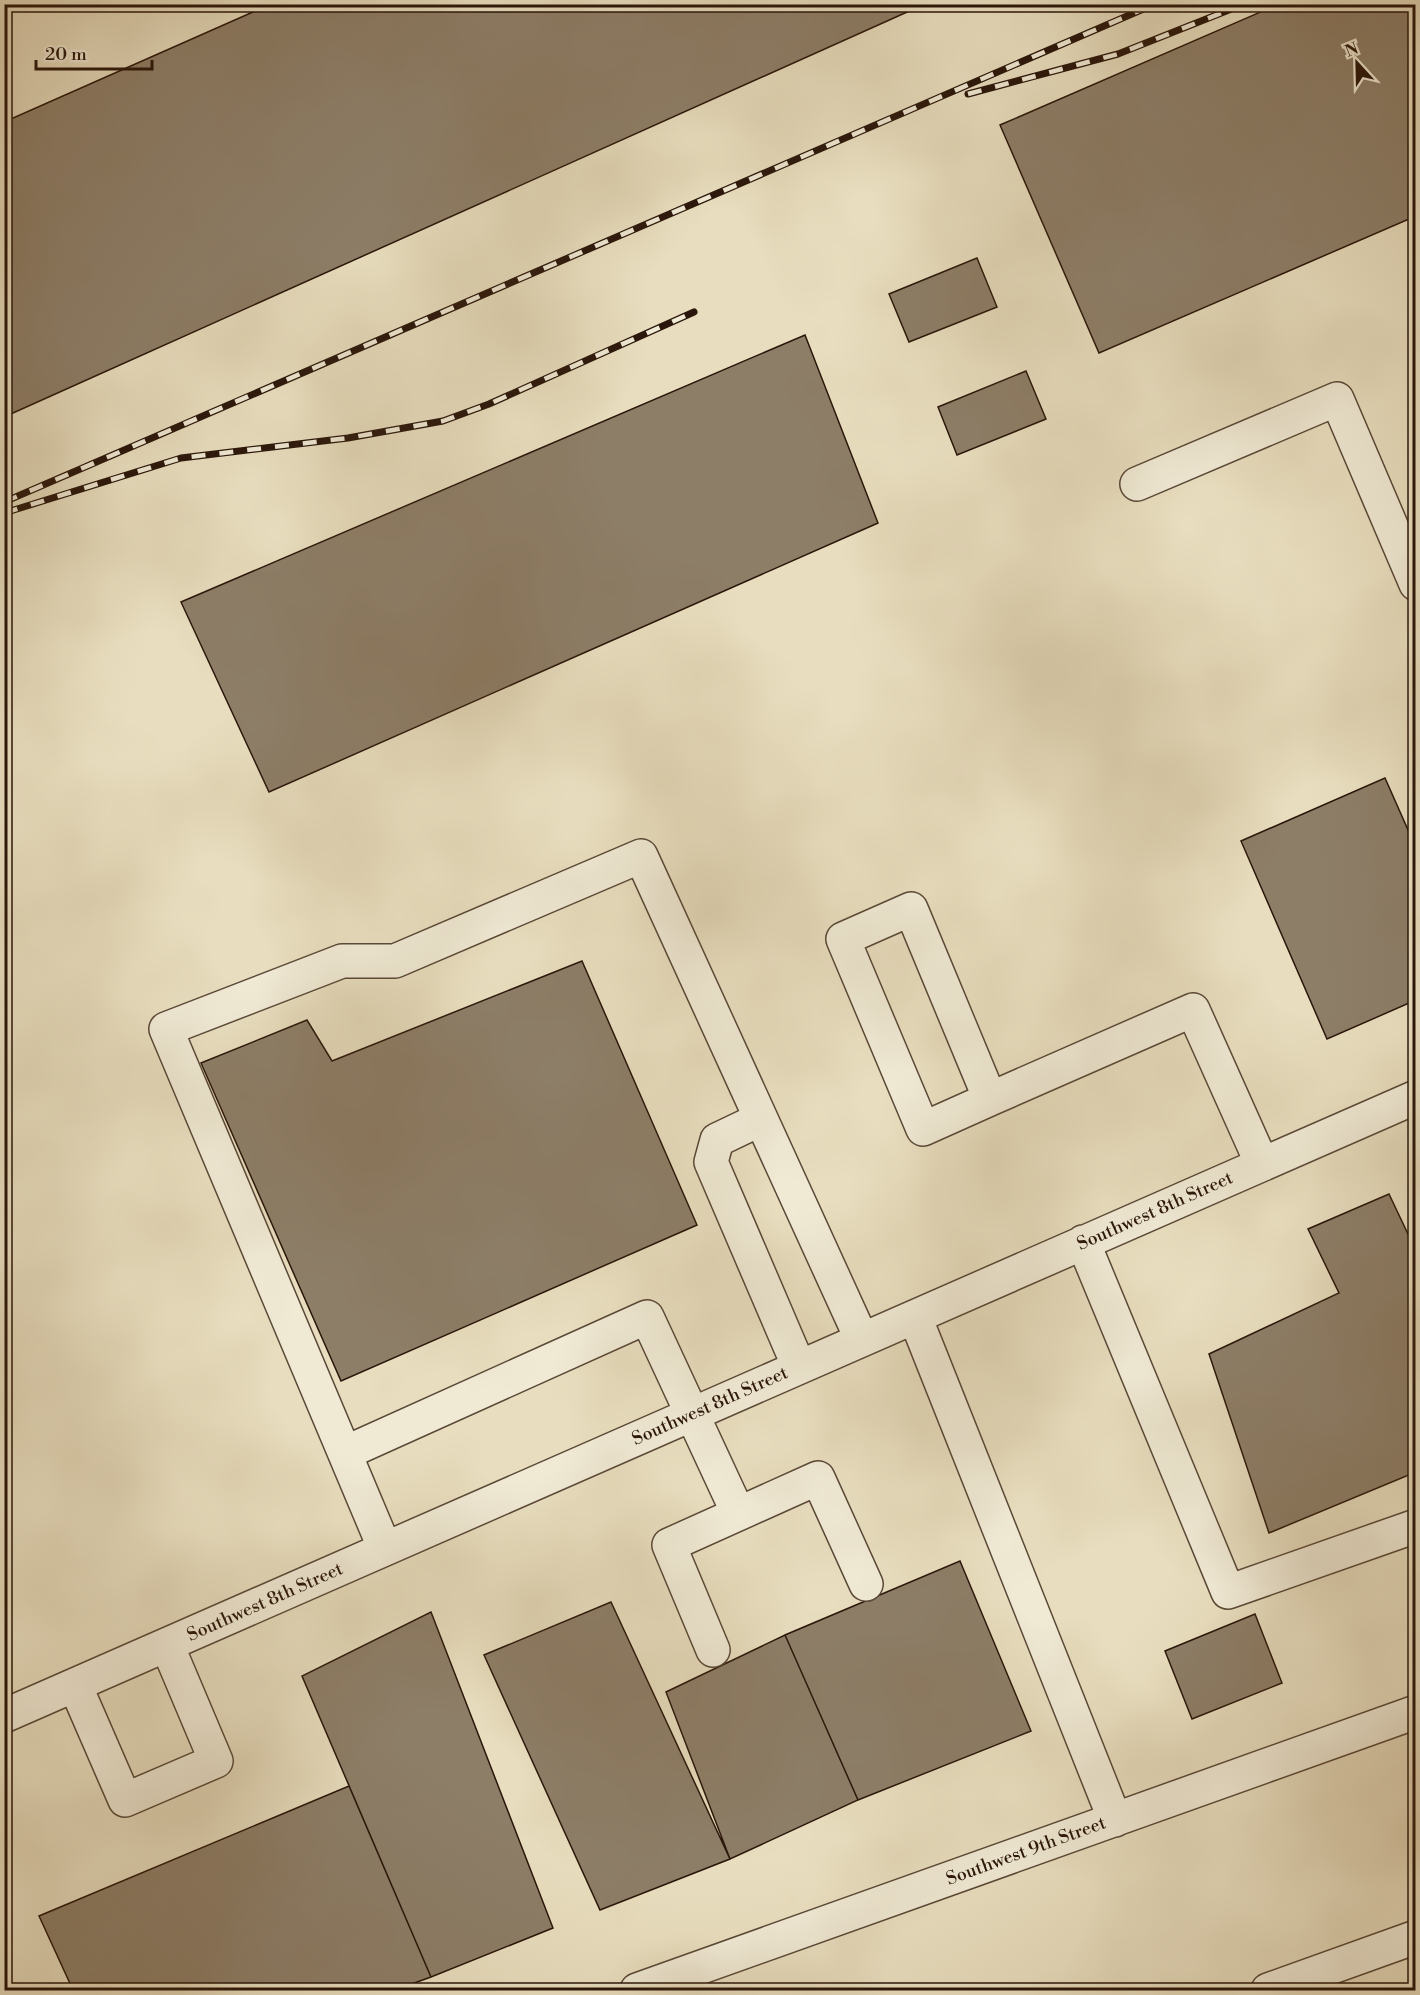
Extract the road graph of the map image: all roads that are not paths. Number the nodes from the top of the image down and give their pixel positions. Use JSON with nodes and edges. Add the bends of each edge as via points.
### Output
{"nodes":[{"id":1,"x":1137,"y":484,"type":"dead end"},
{"id":2,"x":1416,"y":584,"type":"edge"},
{"id":3,"x":1416,"y":1096,"type":"edge"},
{"id":4,"x":990,"y":1099,"type":"junction"},
{"id":5,"x":761,"y":1119,"type":"junction"},
{"id":6,"x":1262,"y":1164,"type":"junction"},
{"id":7,"x":1083,"y":1242,"type":"junction"},
{"id":8,"x":915,"y":1317,"type":"junction"},
{"id":9,"x":862,"y":1340,"type":"junction"},
{"id":10,"x":799,"y":1367,"type":"junction"},
{"id":11,"x":692,"y":1414,"type":"junction"},
{"id":12,"x":345,"y":1453,"type":"junction"},
{"id":13,"x":738,"y":1512,"type":"junction"},
{"id":14,"x":1416,"y":1526,"type":"edge"},
{"id":15,"x":385,"y":1549,"type":"junction"},
{"id":16,"x":866,"y":1584,"type":"dead end"},
{"id":17,"x":167,"y":1645,"type":"junction"},
{"id":18,"x":713,"y":1650,"type":"dead end"},
{"id":19,"x":75,"y":1685,"type":"junction"},
{"id":20,"x":1416,"y":1712,"type":"edge"},
{"id":21,"x":4,"y":1716,"type":"edge"},
{"id":22,"x":1115,"y":1820,"type":"junction"},
{"id":23,"x":1416,"y":1937,"type":"edge"},
{"id":24,"x":637,"y":1990,"type":"edge"},
{"id":25,"x":1268,"y":1990,"type":"edge"}],
"edges":[{"from":1,"to":2,"type":"street","via":[[1337,399]]},
{"from":3,"to":6,"type":"street","name":"Southwest 8th Street"},
{"from":4,"to":4,"type":"street","via":[[911,909],[843,939],[923,1129]]},
{"from":4,"to":6,"type":"street","via":[[1193,1010]]},
{"from":5,"to":9,"type":"street"},
{"from":5,"to":10,"type":"street","via":[[717,1140],[711,1162]]},
{"from":5,"to":12,"type":"street","via":[[641,856],[395,961],[342,961],[166,1029]]},
{"from":6,"to":7,"type":"street","name":"Southwest 8th Street"},
{"from":7,"to":8,"type":"street","name":"Southwest 8th Street"},
{"from":7,"to":14,"type":"street","via":[[1228,1592]]},
{"from":8,"to":9,"type":"street","name":"Southwest 8th Street"},
{"from":8,"to":22,"type":"street"},
{"from":9,"to":10,"type":"street","name":"Southwest 8th Street"},
{"from":10,"to":11,"type":"street","name":"Southwest 8th Street"},
{"from":11,"to":12,"type":"street","via":[[647,1317]]},
{"from":11,"to":13,"type":"street"},
{"from":11,"to":15,"type":"street","name":"Southwest 8th Street"},
{"from":12,"to":15,"type":"street"},
{"from":13,"to":16,"type":"street","via":[[818,1478]]},
{"from":13,"to":18,"type":"street","via":[[669,1545]]},
{"from":15,"to":17,"type":"street","name":"Southwest 8th Street"},
{"from":17,"to":19,"type":"street","name":"Southwest 8th Street"},
{"from":17,"to":19,"type":"street","via":[[216,1761],[125,1800]]},
{"from":19,"to":21,"type":"street","name":"Southwest 8th Street"},
{"from":20,"to":22,"type":"street","name":"Southwest 9th Street"},
{"from":22,"to":24,"type":"street","name":"Southwest 9th Street"},
{"from":23,"to":25,"type":"street"}]}
